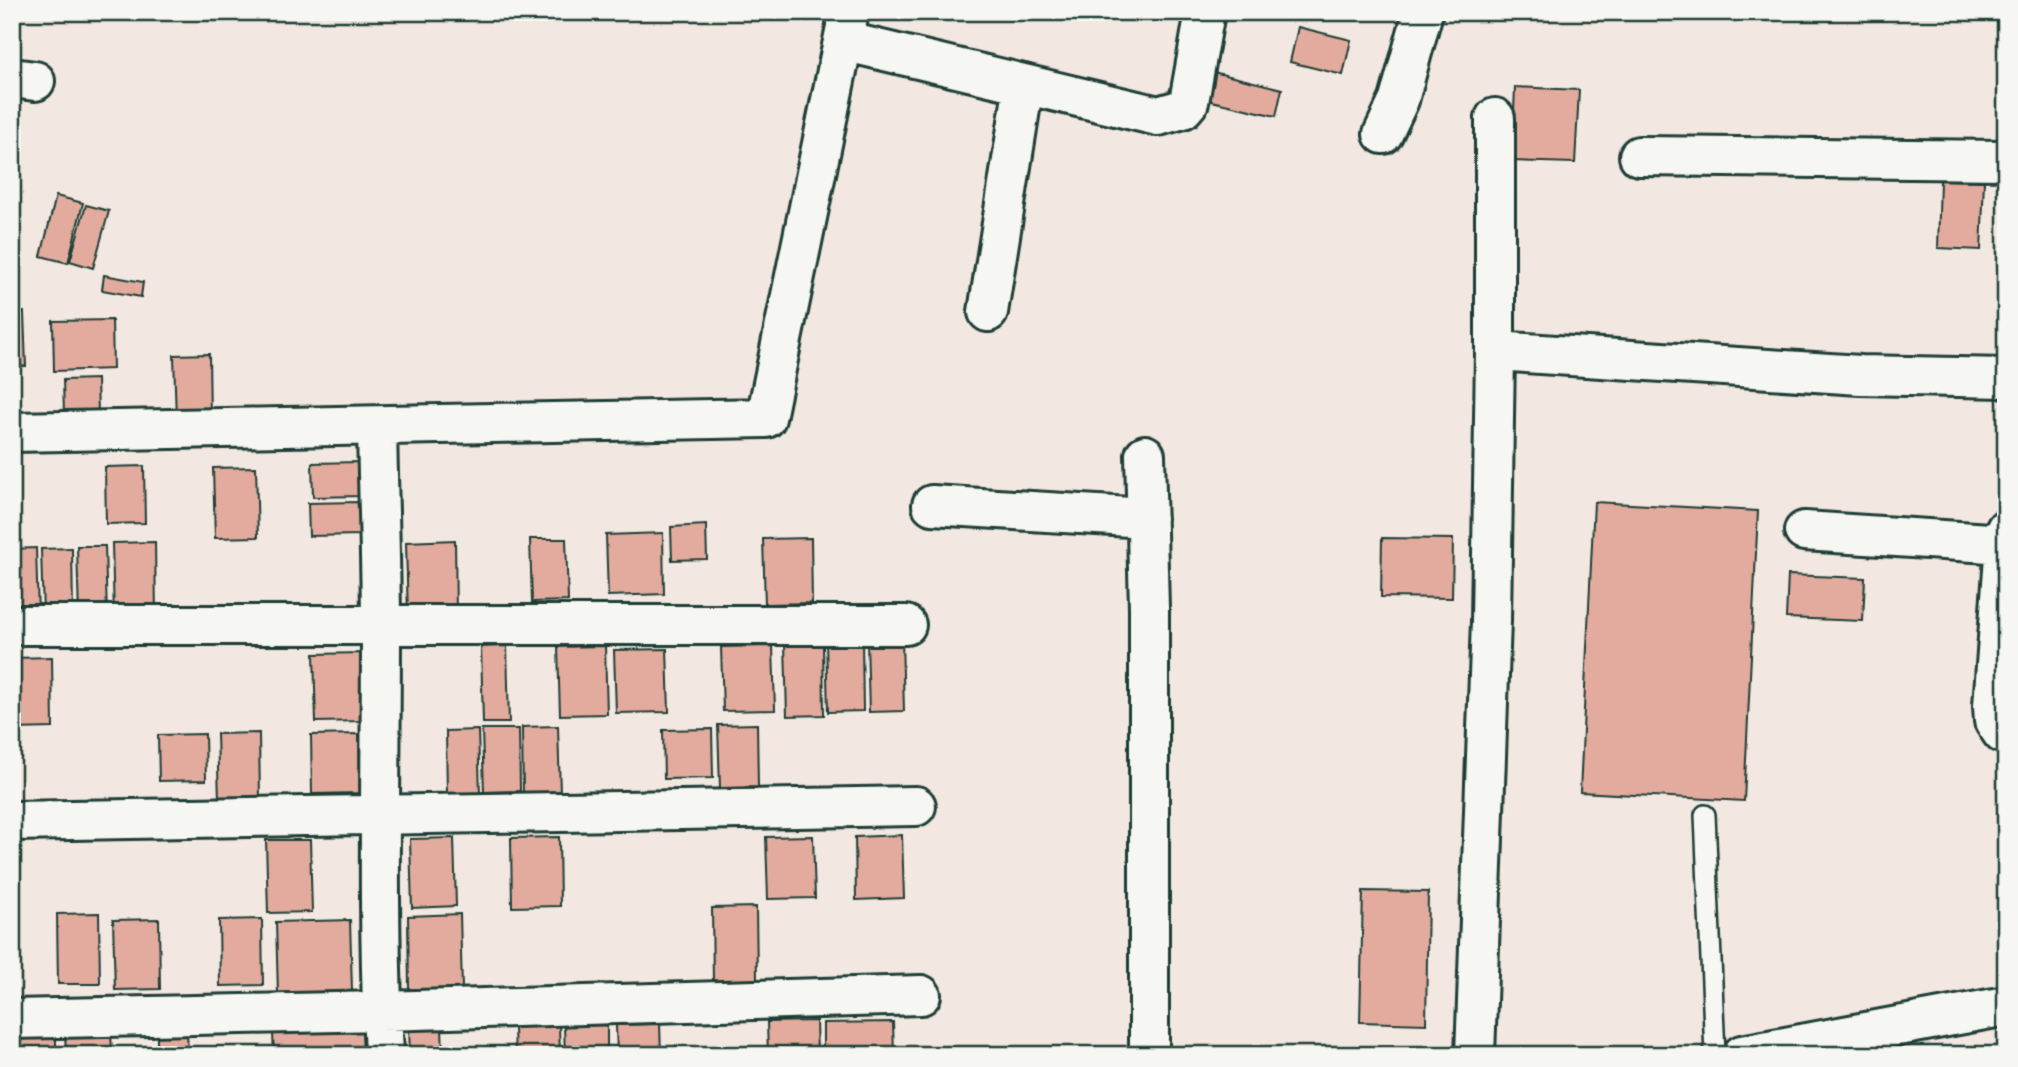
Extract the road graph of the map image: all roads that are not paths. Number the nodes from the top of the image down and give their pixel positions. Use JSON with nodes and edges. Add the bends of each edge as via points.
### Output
{"nodes":[{"id":1,"x":1205,"y":12,"type":"edge"},
{"id":2,"x":1423,"y":12,"type":"edge"},
{"id":3,"x":846,"y":27,"type":"edge"},
{"id":4,"x":1024,"y":84,"type":"junction"},
{"id":5,"x":1495,"y":118,"type":"dead end"},
{"id":6,"x":1383,"y":134,"type":"dead end"},
{"id":7,"x":1639,"y":156,"type":"dead end"},
{"id":8,"x":2006,"y":160,"type":"edge"},
{"id":9,"x":989,"y":312,"type":"dead end"},
{"id":10,"x":1495,"y":351,"type":"junction"},
{"id":11,"x":2006,"y":378,"type":"edge"},
{"id":12,"x":377,"y":426,"type":"junction"},
{"id":13,"x":12,"y":432,"type":"edge"},
{"id":14,"x":1145,"y":455,"type":"dead end"},
{"id":15,"x":932,"y":505,"type":"dead end"},
{"id":16,"x":1147,"y":518,"type":"junction"},
{"id":17,"x":2006,"y":529,"type":"edge"},
{"id":18,"x":1804,"y":531,"type":"dead end"},
{"id":19,"x":2005,"y":544,"type":"edge"},
{"id":20,"x":12,"y":625,"type":"edge"},
{"id":21,"x":381,"y":625,"type":"junction"},
{"id":22,"x":906,"y":625,"type":"dead end"},
{"id":23,"x":2006,"y":734,"type":"edge"},
{"id":24,"x":916,"y":806,"type":"dead end"},
{"id":25,"x":380,"y":815,"type":"junction"},
{"id":26,"x":1705,"y":815,"type":"dead end"},
{"id":27,"x":12,"y":821,"type":"edge"},
{"id":28,"x":921,"y":995,"type":"dead end"},
{"id":29,"x":2006,"y":1006,"type":"edge"},
{"id":30,"x":382,"y":1011,"type":"junction"},
{"id":31,"x":12,"y":1018,"type":"edge"},
{"id":32,"x":1866,"y":1044,"type":"edge"},
{"id":33,"x":384,"y":1055,"type":"edge"},
{"id":34,"x":1149,"y":1055,"type":"edge"},
{"id":35,"x":1475,"y":1055,"type":"edge"},
{"id":36,"x":1715,"y":1055,"type":"edge"},
{"id":37,"x":1742,"y":1055,"type":"edge"}],
"edges":[{"from":1,"to":4,"type":"street","via":[[1189,102],[1183,109],[1158,116]]},
{"from":2,"to":6,"type":"street","via":[[1399,100]]},
{"from":3,"to":4,"type":"street"},
{"from":3,"to":12,"type":"street","via":[[766,418]]},
{"from":4,"to":9,"type":"street"},
{"from":5,"to":10,"type":"street"},
{"from":7,"to":8,"type":"street"},
{"from":10,"to":11,"type":"street","via":[[1860,375]]},
{"from":10,"to":35,"type":"street","via":[[1491,621]]},
{"from":12,"to":13,"type":"street"},
{"from":12,"to":21,"type":"street"},
{"from":14,"to":16,"type":"street"},
{"from":15,"to":16,"type":"street"},
{"from":16,"to":34,"type":"street"},
{"from":17,"to":19,"type":"street"},
{"from":18,"to":19,"type":"street"},
{"from":19,"to":23,"type":"street","via":[[1993,706],[1994,721]]},
{"from":20,"to":21,"type":"street"},
{"from":21,"to":22,"type":"street"},
{"from":21,"to":25,"type":"street"},
{"from":24,"to":25,"type":"street"},
{"from":25,"to":27,"type":"street"},
{"from":25,"to":30,"type":"street"},
{"from":26,"to":36,"type":"lane"},
{"from":28,"to":30,"type":"street"},
{"from":29,"to":32,"type":"street"},
{"from":30,"to":31,"type":"street"},
{"from":30,"to":33,"type":"street"},
{"from":32,"to":37,"type":"street"}]}
